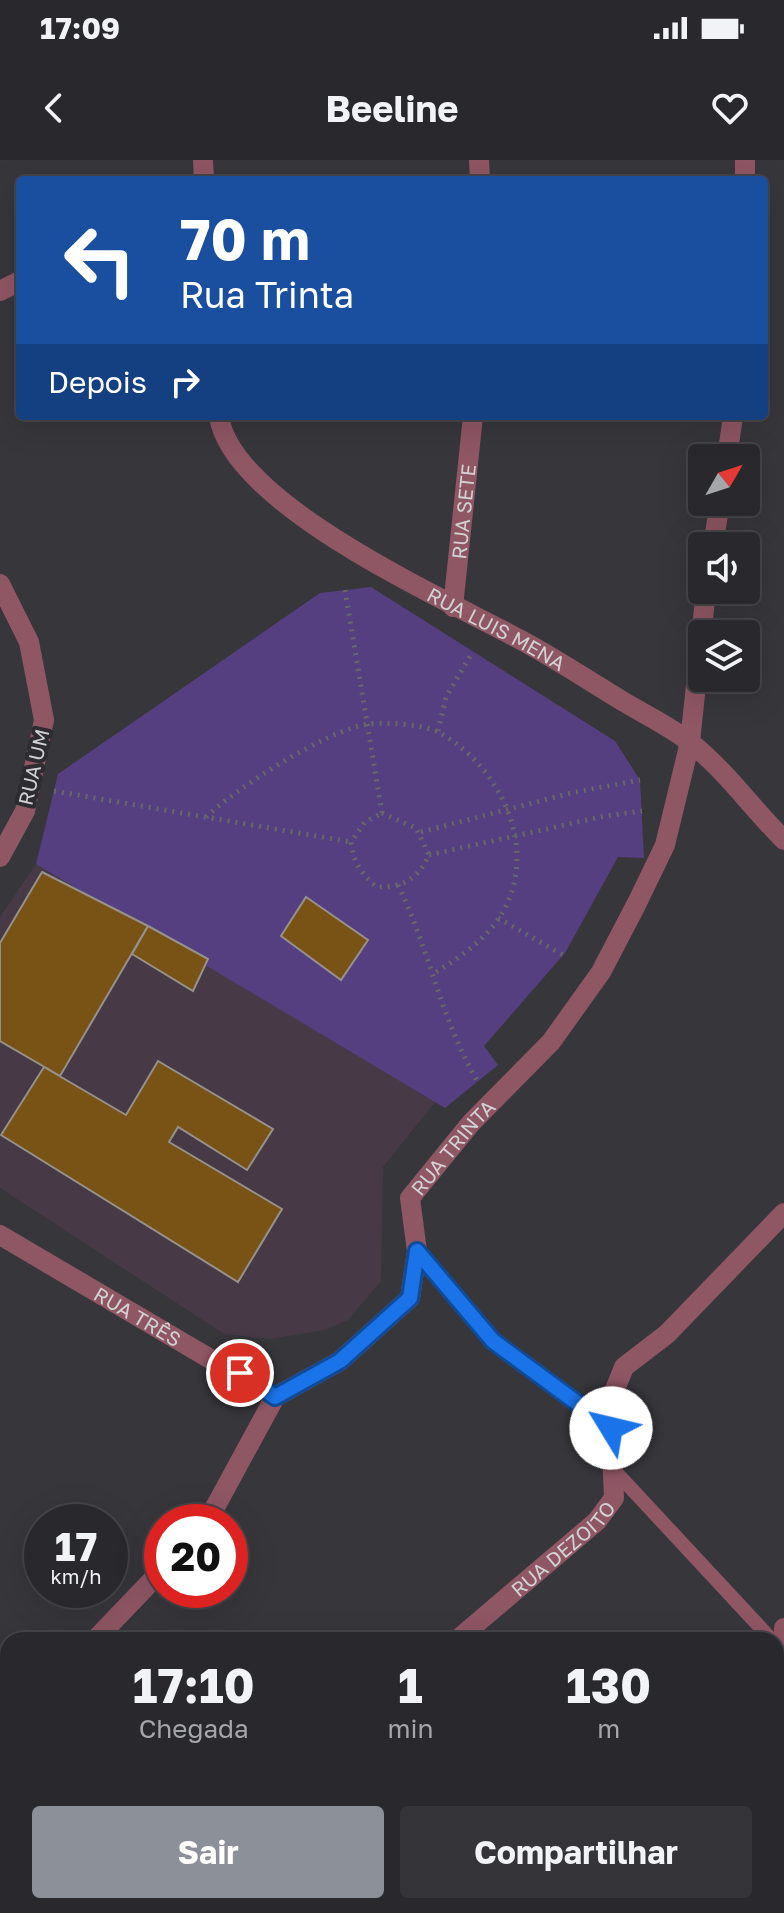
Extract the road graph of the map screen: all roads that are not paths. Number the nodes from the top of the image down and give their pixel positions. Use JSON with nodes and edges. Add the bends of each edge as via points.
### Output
{"nodes":[{"id":1,"x":219,"y":420,"type":"edge"},
{"id":2,"x":473,"y":420,"type":"edge"},
{"id":3,"x":732,"y":420,"type":"edge"},
{"id":4,"x":729,"y":444,"type":"edge"},
{"id":5,"x":0,"y":584,"type":"edge"},
{"id":6,"x":705,"y":604,"type":"edge"},
{"id":7,"x":453,"y":607,"type":"junction"},
{"id":8,"x":690,"y":742,"type":"junction"},
{"id":9,"x":784,"y":840,"type":"edge"},
{"id":10,"x":0,"y":857,"type":"edge"},
{"id":11,"x":784,"y":1213,"type":"edge"},
{"id":12,"x":0,"y":1235,"type":"edge"},
{"id":13,"x":417,"y":1251,"type":"junction"},
{"id":14,"x":275,"y":1397,"type":"junction"},
{"id":15,"x":611,"y":1428,"type":"junction"},
{"id":16,"x":614,"y":1470,"type":"junction"},
{"id":17,"x":217,"y":1504,"type":"edge"},
{"id":18,"x":144,"y":1589,"type":"edge"},
{"id":19,"x":103,"y":1632,"type":"edge"},
{"id":20,"x":466,"y":1632,"type":"edge"},
{"id":21,"x":765,"y":1632,"type":"edge"}],
"edges":[{"from":1,"to":7,"type":"street","name":"RUA LUIS MENA","via":[[221,433],[245,469],[274,494]]},
{"from":2,"to":7,"type":"street","name":"RUA SETE"},
{"from":3,"to":4,"type":"street"},
{"from":5,"to":10,"type":"street","name":"RUA UM","via":[[29,642],[44,720],[25,811]]},
{"from":6,"to":8,"type":"street","name":"RUA TRINTA"},
{"from":7,"to":8,"type":"street","name":"RUA LUIS MENA","via":[[519,639]]},
{"from":8,"to":9,"type":"street","name":"RUA LUIS MENA"},
{"from":8,"to":13,"type":"street","name":"RUA TRINTA","via":[[665,845],[601,972],[551,1042],[471,1123],[410,1198]]},
{"from":11,"to":15,"type":"street","name":"RUA DEZOITO","via":[[667,1334],[624,1367],[614,1392]]},
{"from":12,"to":14,"type":"street","name":"RUA TRÊS"},
{"from":13,"to":14,"type":"street","name":"RUA TRINTA","via":[[410,1298],[340,1361]]},
{"from":13,"to":15,"type":"lane","via":[[493,1341]]},
{"from":14,"to":17,"type":"street"},
{"from":15,"to":16,"type":"street","name":"RUA DEZOITO"},
{"from":16,"to":20,"type":"street","name":"RUA DEZOITO","via":[[614,1498],[597,1521]]},
{"from":16,"to":21,"type":"lane"},
{"from":18,"to":19,"type":"street"}]}
